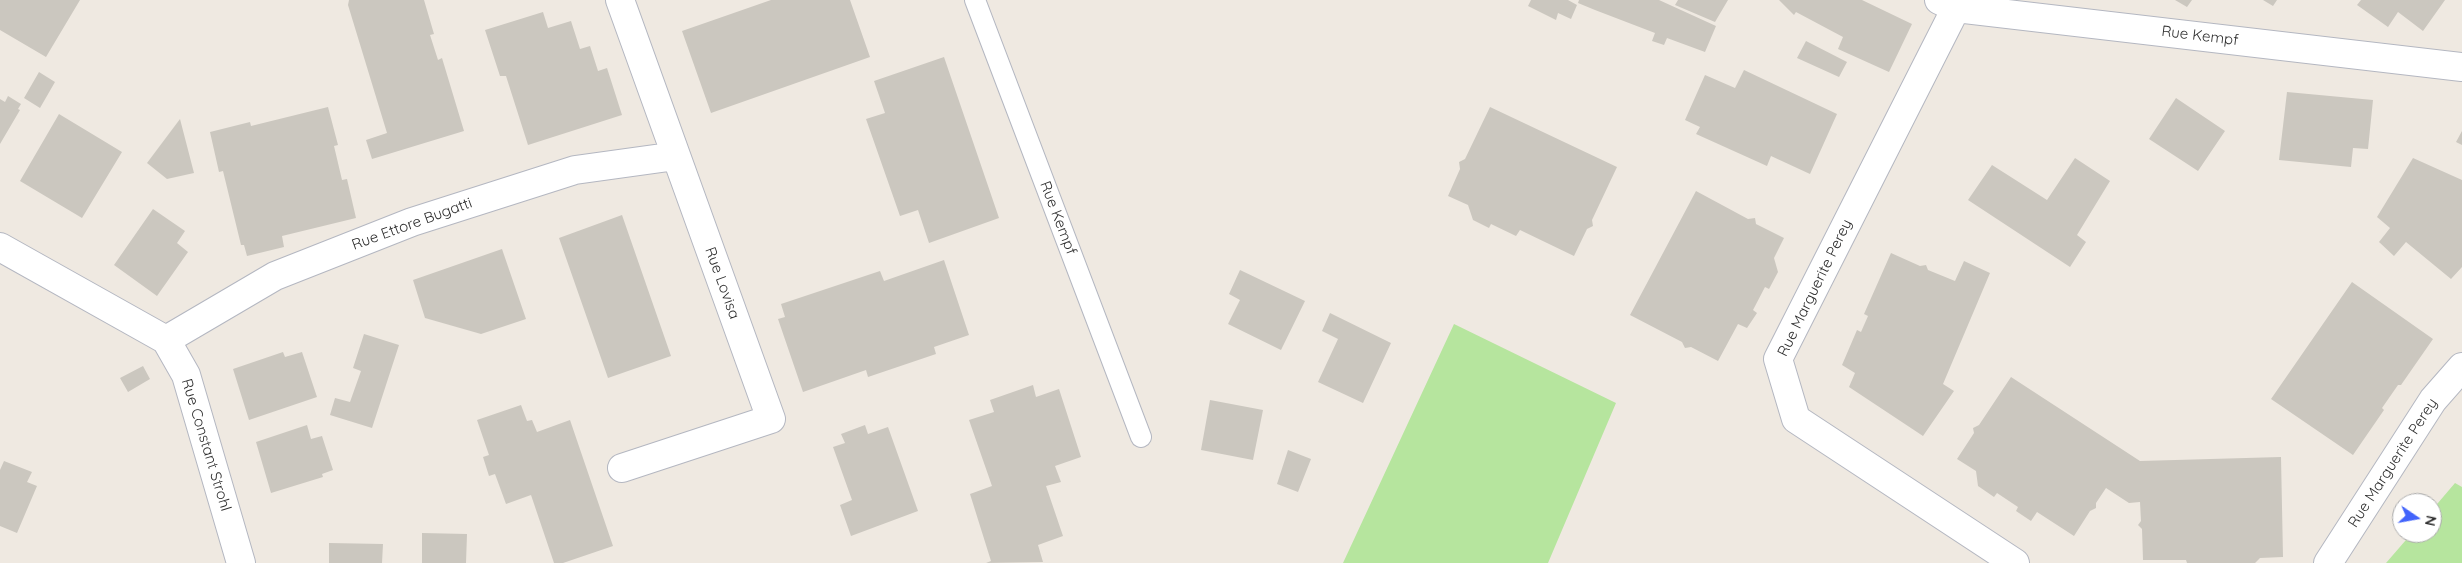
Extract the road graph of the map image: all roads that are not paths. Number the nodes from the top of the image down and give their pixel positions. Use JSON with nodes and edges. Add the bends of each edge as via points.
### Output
{"nodes":[{"id":1,"x":620,"y":0,"type":"edge"},
{"id":2,"x":975,"y":0,"type":"edge"},
{"id":3,"x":1947,"y":4,"type":"edge"},
{"id":4,"x":2462,"y":67,"type":"edge"},
{"id":5,"x":676,"y":156,"type":"junction"},
{"id":6,"x":0,"y":246,"type":"edge"},
{"id":7,"x":166,"y":340,"type":"junction"},
{"id":8,"x":2462,"y":367,"type":"edge"},
{"id":9,"x":1141,"y":437,"type":"dead end"},
{"id":10,"x":622,"y":468,"type":"dead end"},
{"id":11,"x":241,"y":563,"type":"edge"},
{"id":12,"x":2015,"y":563,"type":"edge"},
{"id":13,"x":2328,"y":563,"type":"edge"}],
"edges":[{"from":1,"to":5,"type":"street","name":"Rue Lovisa"},
{"from":2,"to":9,"type":"lane","name":"Rue Kempf"},
{"from":3,"to":4,"type":"street","name":"Rue Kempf"},
{"from":3,"to":12,"type":"street","name":"Rue Marguerite Perey","via":[[1778,360],[1796,419]]},
{"from":5,"to":7,"type":"street","name":"Rue Ettore Bugatti","via":[[575,170],[412,222],[275,276]]},
{"from":5,"to":10,"type":"street","name":"Rue Lovisa","via":[[771,419]]},
{"from":6,"to":7,"type":"street"},
{"from":7,"to":11,"type":"street","name":"Rue Constant Strohl","via":[[186,375]]},
{"from":8,"to":13,"type":"street","name":"Rue Marguerite Perey","via":[[2433,400]]}]}
